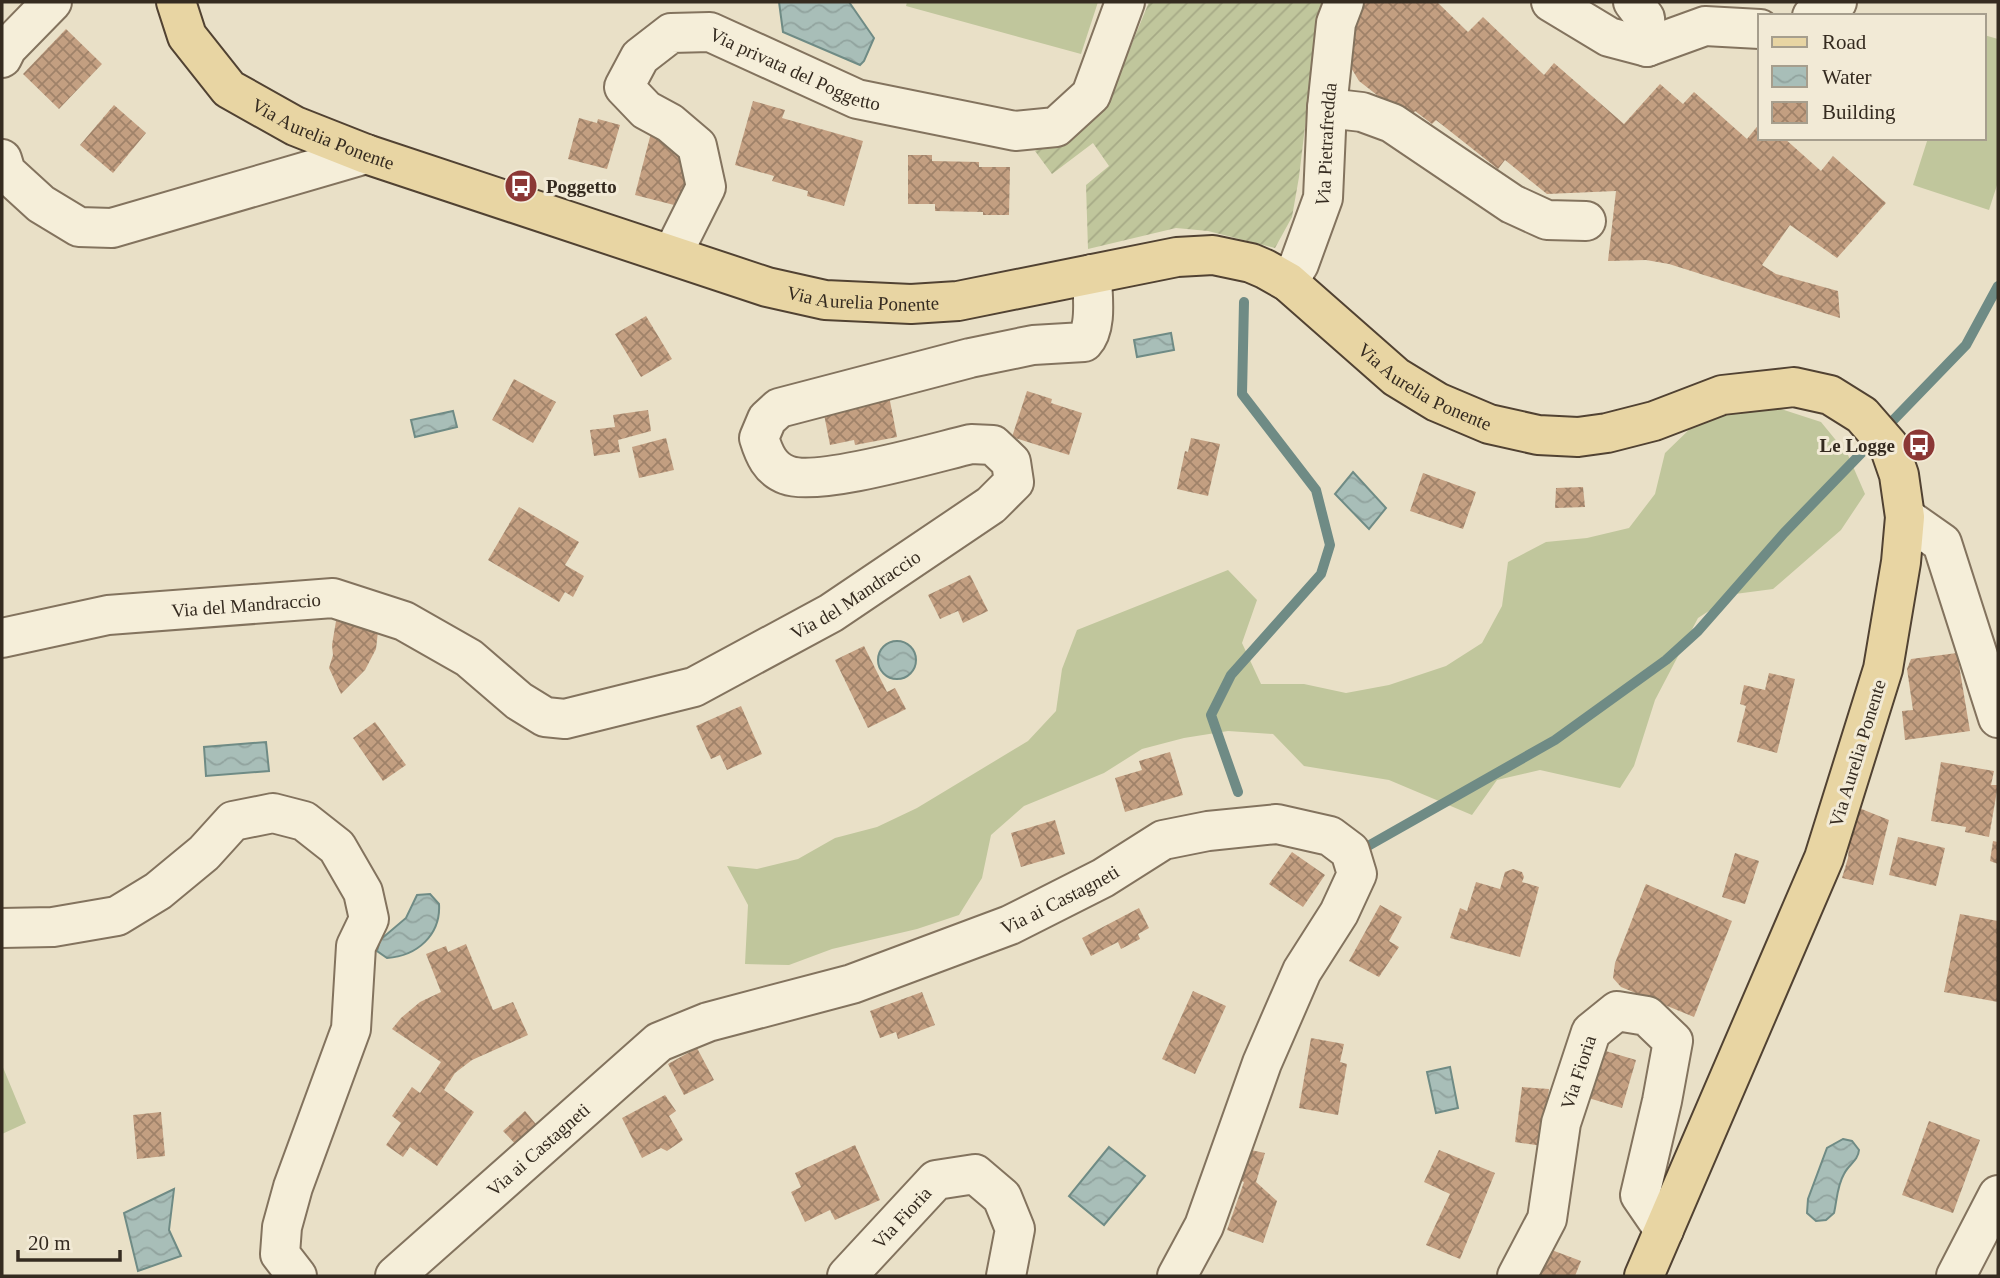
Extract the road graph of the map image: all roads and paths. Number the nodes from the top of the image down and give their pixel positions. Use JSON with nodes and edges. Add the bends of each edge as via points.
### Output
{"nodes":[{"id":1,"x":52,"y":2,"type":"edge"},
{"id":2,"x":176,"y":2,"type":"edge"},
{"id":3,"x":1125,"y":2,"type":"edge"},
{"id":4,"x":1344,"y":2,"type":"edge"},
{"id":5,"x":1551,"y":2,"type":"edge"},
{"id":6,"x":1633,"y":2,"type":"edge"},
{"id":7,"x":1837,"y":2,"type":"edge"},
{"id":8,"x":1816,"y":14,"type":"edge"},
{"id":9,"x":1758,"y":29,"type":"edge"},
{"id":10,"x":1647,"y":47,"type":"junction"},
{"id":11,"x":2,"y":58,"type":"edge"},
{"id":12,"x":1327,"y":108,"type":"junction"},
{"id":13,"x":366,"y":154,"type":"junction"},
{"id":14,"x":2,"y":159,"type":"edge"},
{"id":15,"x":1586,"y":222,"type":"dead end"},
{"id":16,"x":672,"y":255,"type":"junction"},
{"id":17,"x":1092,"y":274,"type":"junction"},
{"id":18,"x":1289,"y":282,"type":"junction"},
{"id":19,"x":1905,"y":517,"type":"junction"},
{"id":20,"x":2,"y":638,"type":"edge"},
{"id":21,"x":1998,"y":718,"type":"edge"},
{"id":22,"x":2,"y":928,"type":"edge"},
{"id":23,"x":1998,"y":1195,"type":"edge"},
{"id":24,"x":1664,"y":1230,"type":"junction"},
{"id":25,"x":297,"y":1276,"type":"edge"},
{"id":26,"x":395,"y":1276,"type":"edge"},
{"id":27,"x":847,"y":1276,"type":"edge"},
{"id":28,"x":1006,"y":1276,"type":"edge"},
{"id":29,"x":1177,"y":1276,"type":"edge"},
{"id":30,"x":1517,"y":1276,"type":"edge"},
{"id":31,"x":1644,"y":1276,"type":"edge"},
{"id":32,"x":1956,"y":1276,"type":"edge"}],
"edges":[{"from":1,"to":11,"type":"street"},
{"from":2,"to":13,"type":"main road","name":"Via Aurelia Ponente","via":[[187,36],[229,89],[295,126]]},
{"from":3,"to":16,"type":"street","name":"Via privata del Poggetto","via":[[1091,95],[1056,127],[1015,131],[857,99],[710,32],[671,33],[640,57],[624,87],[646,110],[697,146],[706,187]]},
{"from":4,"to":12,"type":"street","name":"Via Pietrafredda","via":[[1336,23]]},
{"from":5,"to":10,"type":"street","via":[[1609,37]]},
{"from":6,"to":10,"type":"street","via":[[1645,18]]},
{"from":7,"to":8,"type":"street"},
{"from":9,"to":10,"type":"street","via":[[1705,26]]},
{"from":12,"to":15,"type":"street","via":[[1362,112],[1392,123],[1511,204],[1547,220]]},
{"from":12,"to":18,"type":"street","name":"Via Pietrafredda","via":[[1323,198]]},
{"from":13,"to":14,"type":"street","via":[[112,228],[79,227],[41,204],[6,172]]},
{"from":13,"to":16,"type":"main road","name":"Via Aurelia Ponente"},
{"from":16,"to":17,"type":"main road","name":"Via Aurelia Ponente","via":[[768,287],[825,300],[911,304],[958,301]]},
{"from":17,"to":18,"type":"main road","name":"Via Aurelia Ponente","via":[[1177,257],[1213,255],[1251,263]]},
{"from":17,"to":20,"type":"street","name":"Via del Mandraccio","via":[[1090,336],[1084,342],[1033,345],[970,358],[779,408],[767,419],[759,438],[764,455],[788,476],[825,478],[971,444],[993,445],[1011,461],[1014,482],[991,505],[831,613],[694,688],[565,719],[545,717],[469,658],[404,621],[332,598],[108,615]]},
{"from":18,"to":19,"type":"main road","name":"Via Aurelia Ponente","via":[[1396,377],[1437,402],[1489,424],[1538,435],[1607,433],[1722,395],[1794,387],[1830,395],[1862,415],[1889,446]]},
{"from":19,"to":21,"type":"street","via":[[1942,542]]},
{"from":19,"to":24,"type":"main road","name":"Via Aurelia Ponente","via":[[1883,669],[1824,859]]},
{"from":22,"to":25,"type":"street","via":[[53,927],[117,916],[158,891],[204,853],[233,821],[273,813],[304,821],[337,847],[363,892],[369,919],[356,946],[351,1029],[282,1227],[280,1254]]},
{"from":23,"to":32,"type":"street"},
{"from":24,"to":30,"type":"street","name":"Via Fioria","via":[[1640,1195],[1673,1041],[1647,1016],[1617,1011],[1591,1032],[1562,1123],[1547,1219]]},
{"from":24,"to":31,"type":"main road","name":"Via Aurelia Ponente"},
{"from":26,"to":29,"type":"street","name":"Via ai Castagneti","via":[[659,1042],[708,1022],[852,984],[1010,925],[1103,878],[1163,840],[1277,824],[1330,836],[1350,851],[1357,874],[1339,913],[1302,971],[1262,1063],[1204,1226]]},
{"from":27,"to":28,"type":"street","name":"Via Fioria","via":[[936,1180],[975,1174],[1002,1197],[1015,1229]]}]}
